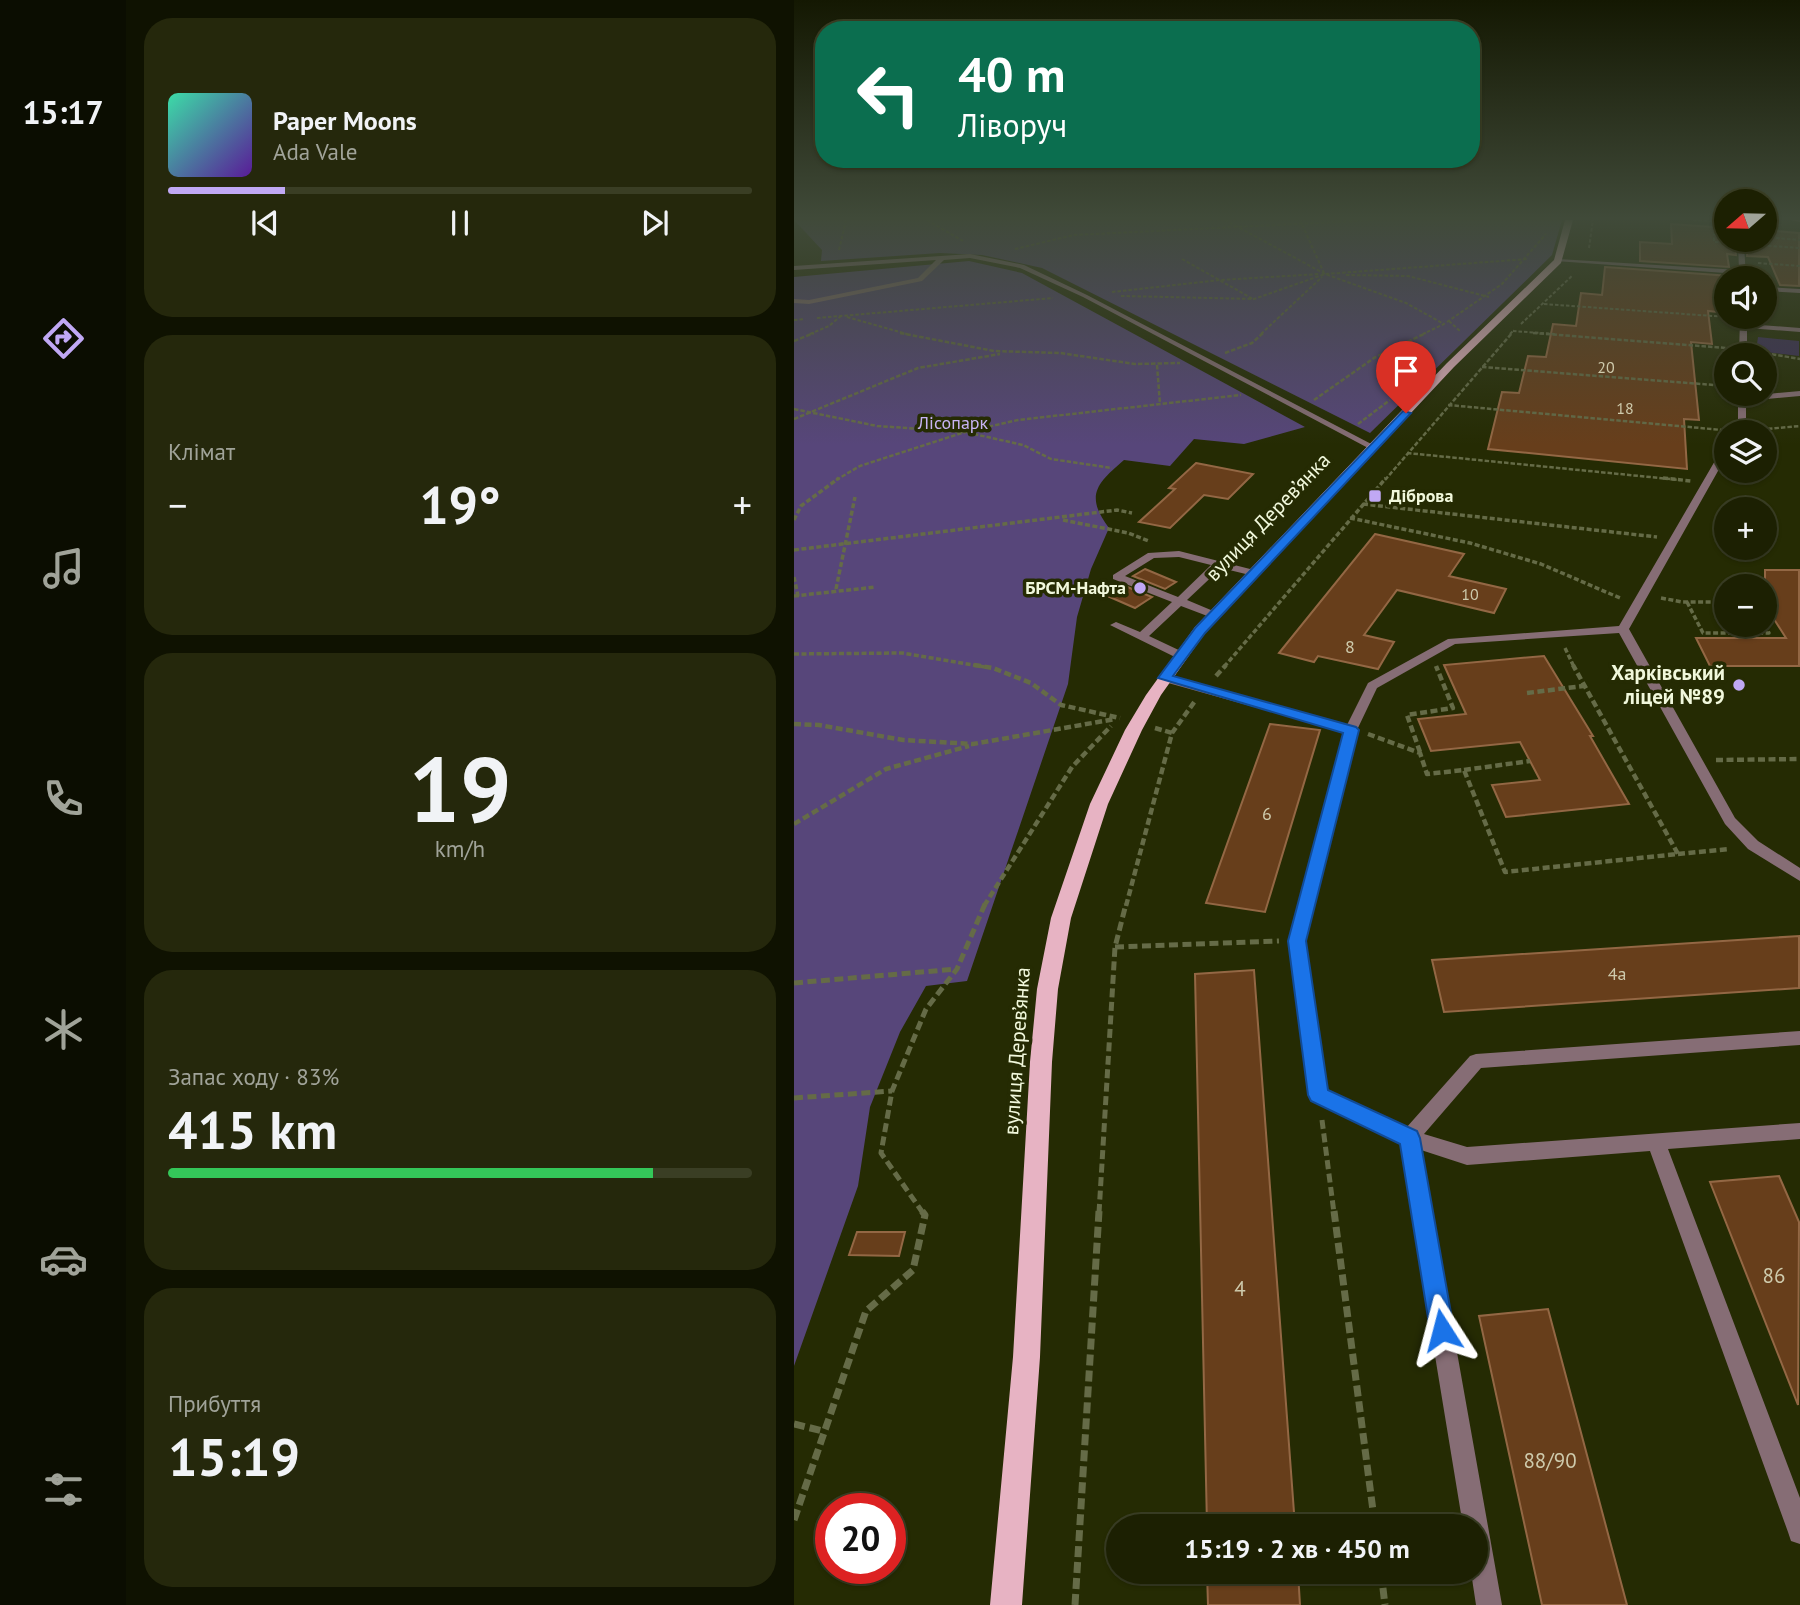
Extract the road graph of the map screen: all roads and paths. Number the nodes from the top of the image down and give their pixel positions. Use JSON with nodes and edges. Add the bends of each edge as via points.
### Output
{"nodes":[{"id":1,"x":853,"y":295,"type":"edge"},
{"id":2,"x":1094,"y":295,"type":"edge"},
{"id":3,"x":1247,"y":295,"type":"edge"},
{"id":4,"x":1266,"y":295,"type":"edge"},
{"id":5,"x":1303,"y":295,"type":"edge"},
{"id":6,"x":1383,"y":295,"type":"edge"},
{"id":7,"x":1481,"y":295,"type":"edge"},
{"id":8,"x":1491,"y":295,"type":"edge"},
{"id":9,"x":1524,"y":295,"type":"edge"},
{"id":10,"x":1553,"y":295,"type":"edge"},
{"id":11,"x":1085,"y":296,"type":"junction"},
{"id":12,"x":1489,"y":297,"type":"junction"},
{"id":13,"x":1254,"y":299,"type":"junction"},
{"id":14,"x":794,"y":301,"type":"edge"},
{"id":15,"x":1543,"y":304,"type":"junction"},
{"id":16,"x":842,"y":316,"type":"junction"},
{"id":17,"x":1714,"y":316,"type":"edge"},
{"id":18,"x":794,"y":320,"type":"edge"},
{"id":19,"x":1444,"y":324,"type":"junction"},
{"id":20,"x":1777,"y":326,"type":"edge"},
{"id":21,"x":1800,"y":330,"type":"edge"},
{"id":22,"x":1513,"y":331,"type":"junction"},
{"id":23,"x":794,"y":341,"type":"edge"},
{"id":24,"x":1714,"y":349,"type":"edge"},
{"id":25,"x":1011,"y":352,"type":"junction"},
{"id":26,"x":1777,"y":356,"type":"edge"},
{"id":27,"x":1800,"y":359,"type":"edge"},
{"id":28,"x":1208,"y":360,"type":"junction"},
{"id":29,"x":1157,"y":365,"type":"junction"},
{"id":30,"x":1481,"y":367,"type":"junction"},
{"id":31,"x":1714,"y":385,"type":"edge"},
{"id":32,"x":1270,"y":393,"type":"junction"},
{"id":33,"x":1800,"y":393,"type":"edge"},
{"id":34,"x":1777,"y":394,"type":"edge"},
{"id":35,"x":1160,"y":404,"type":"junction"},
{"id":36,"x":1448,"y":405,"type":"junction"},
{"id":37,"x":794,"y":409,"type":"edge"},
{"id":38,"x":1304,"y":410,"type":"junction"},
{"id":39,"x":812,"y":411,"type":"junction"},
{"id":40,"x":794,"y":419,"type":"edge"},
{"id":41,"x":1800,"y":426,"type":"edge"},
{"id":42,"x":1777,"y":428,"type":"edge"},
{"id":43,"x":1714,"y":430,"type":"edge"},
{"id":44,"x":965,"y":432,"type":"junction"},
{"id":45,"x":1373,"y":447,"type":"junction"},
{"id":46,"x":1406,"y":453,"type":"junction"},
{"id":47,"x":1111,"y":468,"type":"dead end"},
{"id":48,"x":1714,"y":469,"type":"edge"},
{"id":49,"x":1706,"y":483,"type":"junction"},
{"id":50,"x":855,"y":497,"type":"dead end"},
{"id":51,"x":1362,"y":503,"type":"junction"},
{"id":52,"x":1132,"y":513,"type":"dead end"},
{"id":53,"x":1350,"y":517,"type":"junction"},
{"id":54,"x":1060,"y":519,"type":"junction"},
{"id":55,"x":794,"y":520,"type":"edge"},
{"id":56,"x":1674,"y":539,"type":"junction"},
{"id":57,"x":847,"y":543,"type":"junction"},
{"id":58,"x":794,"y":550,"type":"edge"},
{"id":59,"x":1179,"y":554,"type":"junction"},
{"id":60,"x":1219,"y":564,"type":"junction"},
{"id":61,"x":1254,"y":573,"type":"junction"},
{"id":62,"x":794,"y":577,"type":"edge"},
{"id":63,"x":876,"y":587,"type":"dead end"},
{"id":64,"x":836,"y":589,"type":"junction"},
{"id":65,"x":796,"y":596,"type":"edge"},
{"id":66,"x":1639,"y":600,"type":"junction"},
{"id":67,"x":1180,"y":602,"type":"junction"},
{"id":68,"x":1687,"y":602,"type":"junction"},
{"id":69,"x":1714,"y":602,"type":"edge"},
{"id":70,"x":1214,"y":615,"type":"junction"},
{"id":71,"x":1117,"y":625,"type":"dead end"},
{"id":72,"x":1623,"y":629,"type":"junction"},
{"id":73,"x":1558,"y":634,"type":"junction"},
{"id":74,"x":1714,"y":634,"type":"edge"},
{"id":75,"x":1141,"y":637,"type":"junction"},
{"id":76,"x":794,"y":654,"type":"edge"},
{"id":77,"x":1429,"y":656,"type":"junction"},
{"id":78,"x":1173,"y":667,"type":"junction"},
{"id":79,"x":1583,"y":686,"type":"junction"},
{"id":80,"x":1205,"y":687,"type":"junction"},
{"id":81,"x":1527,"y":693,"type":"dead end"},
{"id":82,"x":1119,"y":718,"type":"junction"},
{"id":83,"x":794,"y":724,"type":"edge"},
{"id":84,"x":1351,"y":730,"type":"junction"},
{"id":85,"x":973,"y":744,"type":"junction"},
{"id":86,"x":1420,"y":753,"type":"junction"},
{"id":87,"x":1800,"y":759,"type":"edge"},
{"id":88,"x":1698,"y":760,"type":"junction"},
{"id":89,"x":1530,"y":761,"type":"dead end"},
{"id":90,"x":1464,"y":770,"type":"junction"},
{"id":91,"x":794,"y":824,"type":"edge"},
{"id":92,"x":1753,"y":845,"type":"junction"},
{"id":93,"x":1678,"y":854,"type":"junction"},
{"id":94,"x":1800,"y":876,"type":"edge"},
{"id":95,"x":1297,"y":941,"type":"junction"},
{"id":96,"x":1115,"y":947,"type":"junction"},
{"id":97,"x":957,"y":969,"type":"junction"},
{"id":98,"x":794,"y":984,"type":"edge"},
{"id":99,"x":1800,"y":1038,"type":"edge"},
{"id":100,"x":892,"y":1091,"type":"junction"},
{"id":101,"x":1318,"y":1095,"type":"junction"},
{"id":102,"x":794,"y":1098,"type":"edge"},
{"id":103,"x":1800,"y":1131,"type":"edge"},
{"id":104,"x":1409,"y":1138,"type":"junction"},
{"id":105,"x":1656,"y":1142,"type":"junction"},
{"id":106,"x":794,"y":1424,"type":"edge"},
{"id":107,"x":823,"y":1431,"type":"junction"},
{"id":108,"x":1373,"y":1514,"type":"edge"},
{"id":109,"x":794,"y":1520,"type":"edge"},
{"id":110,"x":1800,"y":1532,"type":"edge"},
{"id":111,"x":1382,"y":1584,"type":"edge"},
{"id":112,"x":1006,"y":1605,"type":"edge"},
{"id":113,"x":1075,"y":1605,"type":"edge"},
{"id":114,"x":1385,"y":1605,"type":"edge"},
{"id":115,"x":1489,"y":1605,"type":"edge"}],
"edges":[{"from":1,"to":14,"type":"lane"},
{"from":2,"to":11,"type":"path"},
{"from":3,"to":13,"type":"path"},
{"from":4,"to":13,"type":"path"},
{"from":5,"to":28,"type":"path","via":[[1252,342]]},
{"from":6,"to":19,"type":"path"},
{"from":7,"to":12,"type":"path"},
{"from":8,"to":12,"type":"path"},
{"from":9,"to":45,"type":"main road","name":"вулиця Дерев’янка"},
{"from":10,"to":15,"type":"path"},
{"from":11,"to":13,"type":"path"},
{"from":11,"to":16,"type":"path"},
{"from":11,"to":28,"type":"lane"},
{"from":12,"to":19,"type":"path"},
{"from":15,"to":17,"type":"path"},
{"from":15,"to":22,"type":"path"},
{"from":16,"to":18,"type":"path"},
{"from":16,"to":23,"type":"path"},
{"from":16,"to":25,"type":"path","via":[[905,334]]},
{"from":19,"to":38,"type":"path","via":[[1374,358]]},
{"from":20,"to":21,"type":"lane"},
{"from":22,"to":24,"type":"path"},
{"from":22,"to":30,"type":"path"},
{"from":25,"to":29,"type":"path"},
{"from":25,"to":39,"type":"path","via":[[937,362]]},
{"from":26,"to":27,"type":"path"},
{"from":28,"to":29,"type":"path"},
{"from":28,"to":32,"type":"lane"},
{"from":29,"to":35,"type":"path"},
{"from":30,"to":31,"type":"path"},
{"from":30,"to":36,"type":"path"},
{"from":32,"to":35,"type":"path"},
{"from":32,"to":38,"type":"lane"},
{"from":33,"to":34,"type":"lane"},
{"from":35,"to":44,"type":"path","via":[[1018,420]]},
{"from":36,"to":43,"type":"path"},
{"from":36,"to":46,"type":"path"},
{"from":37,"to":39,"type":"path"},
{"from":38,"to":45,"type":"lane"},
{"from":39,"to":40,"type":"path"},
{"from":39,"to":44,"type":"path","via":[[877,426]]},
{"from":41,"to":42,"type":"path"},
{"from":44,"to":47,"type":"path","via":[[1023,445],[1051,459]]},
{"from":44,"to":55,"type":"path","via":[[860,466],[801,506]]},
{"from":45,"to":61,"type":"main road","name":"вулиця Дерев’янка"},
{"from":46,"to":49,"type":"path"},
{"from":46,"to":51,"type":"path"},
{"from":48,"to":49,"type":"lane"},
{"from":49,"to":56,"type":"lane"},
{"from":50,"to":57,"type":"path"},
{"from":51,"to":53,"type":"path"},
{"from":51,"to":56,"type":"path"},
{"from":52,"to":54,"type":"path","via":[[1117,510]]},
{"from":53,"to":66,"type":"path","via":[[1493,550]]},
{"from":53,"to":80,"type":"path"},
{"from":54,"to":57,"type":"path"},
{"from":54,"to":59,"type":"path","via":[[1132,532]]},
{"from":56,"to":66,"type":"lane"},
{"from":57,"to":58,"type":"path"},
{"from":57,"to":64,"type":"path"},
{"from":59,"to":60,"type":"lane"},
{"from":59,"to":67,"type":"lane","via":[[1152,555],[1118,577]]},
{"from":60,"to":61,"type":"lane"},
{"from":60,"to":67,"type":"lane"},
{"from":61,"to":70,"type":"main road","name":"вулиця Дерев’янка"},
{"from":62,"to":65,"type":"path"},
{"from":63,"to":64,"type":"path"},
{"from":64,"to":65,"type":"path"},
{"from":66,"to":68,"type":"path"},
{"from":66,"to":72,"type":"lane"},
{"from":67,"to":70,"type":"lane"},
{"from":67,"to":75,"type":"lane"},
{"from":68,"to":69,"type":"path"},
{"from":68,"to":74,"type":"path","via":[[1703,634]]},
{"from":70,"to":78,"type":"main road","name":"вулиця Дерев’янка"},
{"from":71,"to":75,"type":"lane"},
{"from":72,"to":73,"type":"lane"},
{"from":72,"to":88,"type":"lane"},
{"from":73,"to":77,"type":"lane","via":[[1452,641]]},
{"from":73,"to":79,"type":"path"},
{"from":75,"to":78,"type":"lane"},
{"from":76,"to":82,"type":"path","via":[[902,653],[993,668],[1031,683],[1061,705]]},
{"from":77,"to":84,"type":"lane","via":[[1372,686]]},
{"from":77,"to":86,"type":"path","via":[[1453,708],[1407,715]]},
{"from":78,"to":80,"type":"lane"},
{"from":78,"to":112,"type":"main road","name":"вулиця Дерев’янка","via":[[1118,760],[1078,858],[1046,991],[1024,1411]]},
{"from":79,"to":81,"type":"path"},
{"from":79,"to":93,"type":"path"},
{"from":80,"to":84,"type":"lane"},
{"from":80,"to":96,"type":"path","via":[[1172,733]]},
{"from":82,"to":85,"type":"path"},
{"from":82,"to":97,"type":"path","via":[[1072,767],[983,907]]},
{"from":83,"to":85,"type":"path","via":[[903,740]]},
{"from":84,"to":86,"type":"path"},
{"from":84,"to":95,"type":"lane"},
{"from":85,"to":91,"type":"path","via":[[886,769]]},
{"from":86,"to":90,"type":"path","via":[[1427,774]]},
{"from":87,"to":88,"type":"path"},
{"from":88,"to":92,"type":"lane","via":[[1730,821]]},
{"from":89,"to":90,"type":"path"},
{"from":90,"to":93,"type":"path","via":[[1505,872]]},
{"from":92,"to":93,"type":"path"},
{"from":92,"to":94,"type":"lane"},
{"from":95,"to":96,"type":"path"},
{"from":95,"to":101,"type":"lane"},
{"from":96,"to":113,"type":"path"},
{"from":97,"to":98,"type":"path"},
{"from":97,"to":100,"type":"path","via":[[926,1009]]},
{"from":99,"to":104,"type":"lane","via":[[1476,1061]]},
{"from":100,"to":102,"type":"path"},
{"from":100,"to":107,"type":"path","via":[[881,1153],[925,1215],[913,1270],[866,1311]]},
{"from":101,"to":104,"type":"lane"},
{"from":101,"to":108,"type":"path"},
{"from":103,"to":105,"type":"lane"},
{"from":104,"to":105,"type":"lane","via":[[1467,1156]]},
{"from":104,"to":115,"type":"lane"},
{"from":105,"to":110,"type":"lane"},
{"from":106,"to":107,"type":"path"},
{"from":107,"to":109,"type":"path"},
{"from":111,"to":114,"type":"path"}]}
